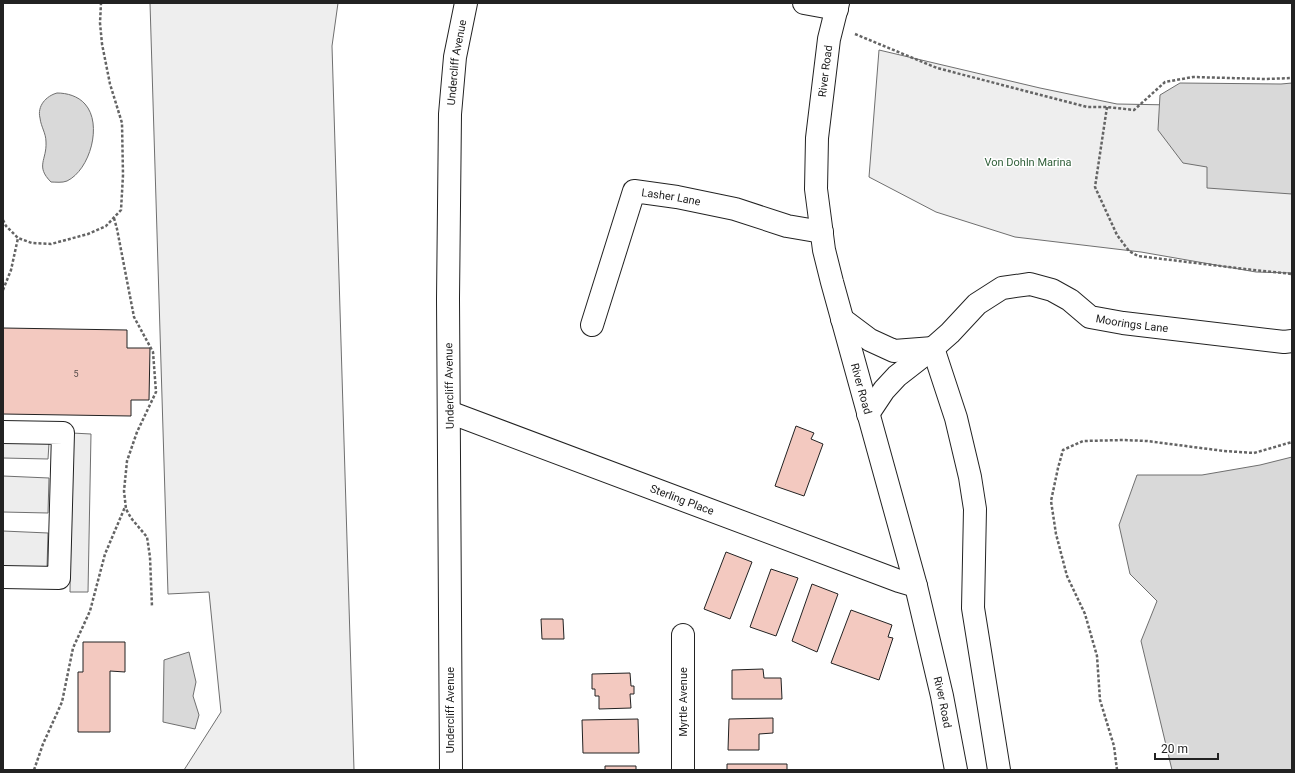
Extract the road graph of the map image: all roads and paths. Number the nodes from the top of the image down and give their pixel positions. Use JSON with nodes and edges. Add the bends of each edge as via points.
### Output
{"nodes":[{"id":1,"x":101,"y":3,"type":"edge"},
{"id":2,"x":466,"y":3,"type":"edge"},
{"id":3,"x":804,"y":3,"type":"edge"},
{"id":4,"x":837,"y":6,"type":"edge"},
{"id":5,"x":855,"y":34,"type":"dead end"},
{"id":6,"x":1292,"y":78,"type":"edge"},
{"id":7,"x":1107,"y":107,"type":"junction"},
{"id":8,"x":114,"y":218,"type":"junction"},
{"id":9,"x":3,"y":220,"type":"edge"},
{"id":10,"x":822,"y":232,"type":"junction"},
{"id":11,"x":18,"y":238,"type":"junction"},
{"id":12,"x":1292,"y":274,"type":"edge"},
{"id":13,"x":3,"y":290,"type":"edge"},
{"id":14,"x":842,"y":319,"type":"junction"},
{"id":15,"x":592,"y":325,"type":"dead end"},
{"id":16,"x":1292,"y":341,"type":"edge"},
{"id":17,"x":933,"y":348,"type":"junction"},
{"id":18,"x":449,"y":412,"type":"junction"},
{"id":19,"x":868,"y":414,"type":"junction"},
{"id":20,"x":3,"y":432,"type":"edge"},
{"id":21,"x":1292,"y":442,"type":"edge"},
{"id":22,"x":126,"y":507,"type":"junction"},
{"id":23,"x":3,"y":577,"type":"edge"},
{"id":24,"x":916,"y":586,"type":"junction"},
{"id":25,"x":152,"y":608,"type":"dead end"},
{"id":26,"x":683,"y":634,"type":"dead end"},
{"id":27,"x":34,"y":770,"type":"edge"},
{"id":28,"x":451,"y":770,"type":"edge"},
{"id":29,"x":683,"y":770,"type":"edge"},
{"id":30,"x":956,"y":770,"type":"edge"},
{"id":31,"x":999,"y":770,"type":"edge"},
{"id":32,"x":1117,"y":770,"type":"edge"}],
"edges":[{"from":1,"to":8,"type":"path","via":[[102,44],[110,84],[122,123],[121,210]]},
{"from":2,"to":18,"type":"street","name":"Undercliff Avenue","via":[[455,57],[450,114]]},
{"from":3,"to":4,"type":"street"},
{"from":4,"to":10,"type":"street","name":"River Road","via":[[829,39],[816,138],[816,189]]},
{"from":5,"to":7,"type":"path","via":[[937,68],[1087,107]]},
{"from":6,"to":7,"type":"path","via":[[1193,77],[1165,82],[1134,110]]},
{"from":7,"to":12,"type":"path","via":[[1095,187],[1117,235],[1129,251],[1138,256]]},
{"from":8,"to":11,"type":"path","via":[[106,226],[88,234],[51,244],[32,243]]},
{"from":8,"to":22,"type":"path","via":[[134,317],[153,352],[156,392],[137,432],[127,461],[124,491]]},
{"from":9,"to":11,"type":"path"},
{"from":10,"to":14,"type":"street","name":"River Road"},
{"from":10,"to":15,"type":"street","name":"Lasher Lane","via":[[787,226],[735,209],[634,191]]},
{"from":11,"to":13,"type":"path","via":[[11,270]]},
{"from":14,"to":17,"type":"street","via":[[870,340],[894,352]]},
{"from":14,"to":19,"type":"street","name":"River Road"},
{"from":16,"to":17,"type":"street","name":"Moorings Lane","via":[[1123,323],[1090,317],[1070,300],[1052,290],[1030,284],[1002,288],[977,304],[959,325]]},
{"from":17,"to":19,"type":"street","name":"Moorings Lane","via":[[897,376]]},
{"from":17,"to":31,"type":"street","via":[[956,418],[970,476],[975,509],[973,608]]},
{"from":18,"to":24,"type":"street","name":"Sterling Place"},
{"from":18,"to":28,"type":"street","name":"Undercliff Avenue"},
{"from":19,"to":24,"type":"street","name":"River Road"},
{"from":20,"to":23,"type":"street","via":[[63,433],[59,578]]},
{"from":21,"to":32,"type":"path","via":[[1254,453],[1124,440],[1082,441],[1063,450],[1051,501],[1056,534],[1067,576],[1085,614],[1097,656],[1100,700],[1114,746]]},
{"from":22,"to":25,"type":"path","via":[[131,518],[147,538]]},
{"from":22,"to":27,"type":"path","via":[[105,554],[90,611],[73,648],[62,702]]},
{"from":24,"to":30,"type":"street","name":"River Road","via":[[942,696]]},
{"from":26,"to":29,"type":"street","name":"Myrtle Avenue"}]}
